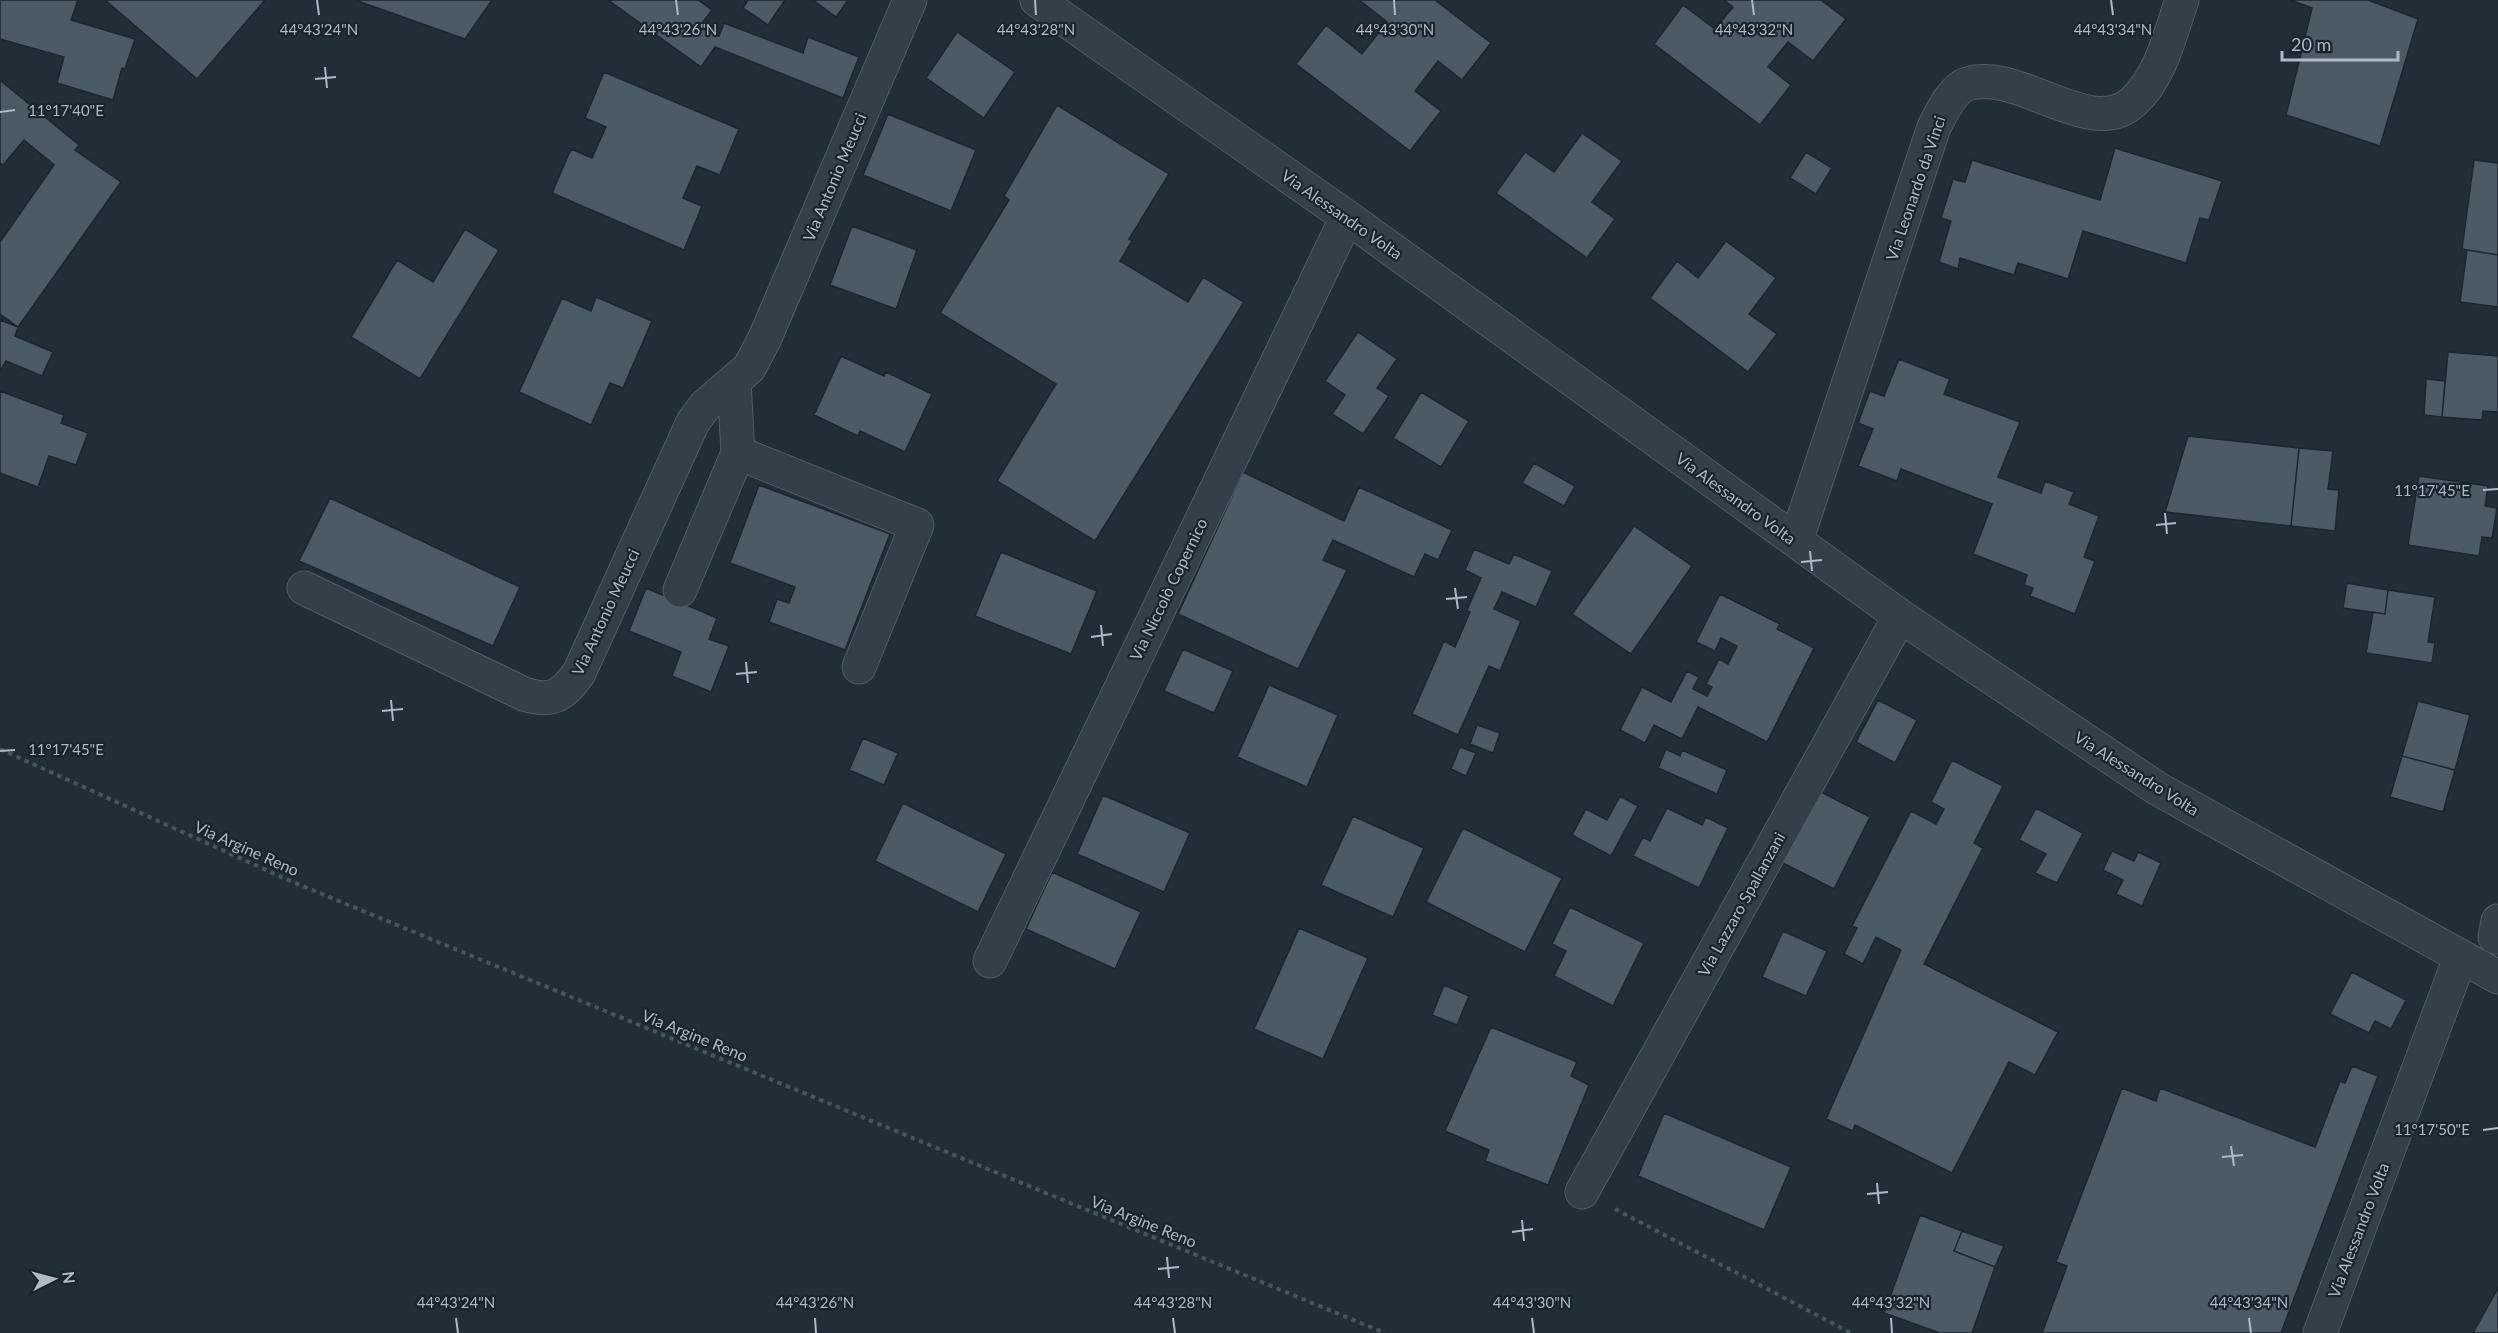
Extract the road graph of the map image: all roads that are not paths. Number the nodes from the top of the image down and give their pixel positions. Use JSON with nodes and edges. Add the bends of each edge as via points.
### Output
{"nodes":[{"id":1,"x":910,"y":0,"type":"edge"},
{"id":2,"x":1037,"y":0,"type":"edge"},
{"id":3,"x":2182,"y":0,"type":"edge"},
{"id":4,"x":1347,"y":217,"type":"junction"},
{"id":5,"x":734,"y":382,"type":"junction"},
{"id":6,"x":738,"y":453,"type":"junction"},
{"id":7,"x":1796,"y":541,"type":"junction"},
{"id":8,"x":304,"y":588,"type":"dead end"},
{"id":9,"x":680,"y":590,"type":"dead end"},
{"id":10,"x":1900,"y":616,"type":"junction"},
{"id":11,"x":859,"y":667,"type":"dead end"},
{"id":12,"x":2460,"y":958,"type":"junction"},
{"id":13,"x":990,"y":961,"type":"dead end"},
{"id":14,"x":2498,"y":977,"type":"edge"},
{"id":15,"x":1582,"y":1192,"type":"road end"},
{"id":16,"x":2320,"y":1333,"type":"edge"}],
"edges":[{"from":1,"to":5,"type":"street","name":"Via Antonio Meucci","via":[[764,340],[749,368]]},
{"from":2,"to":4,"type":"street","name":"Via Alessandro Volta"},
{"from":3,"to":7,"type":"street","name":"Via Leonardo da Vinci","via":[[2147,88],[2132,104],[2112,114],[2094,114],[1988,82],[1965,84],[1947,102],[1934,127]]},
{"from":4,"to":7,"type":"street","name":"Via Alessandro Volta"},
{"from":4,"to":13,"type":"street","name":"Via Niccolò Copernico"},
{"from":5,"to":6,"type":"street"},
{"from":5,"to":8,"type":"street","name":"Via Antonio Meucci","via":[[705,406],[693,422],[579,673],[557,697],[538,699],[524,694]]},
{"from":6,"to":9,"type":"street"},
{"from":6,"to":11,"type":"street","via":[[917,525]]},
{"from":7,"to":10,"type":"street","name":"Via Alessandro Volta"},
{"from":10,"to":12,"type":"street","name":"Via Alessandro Volta","via":[[2158,789]]},
{"from":10,"to":15,"type":"street","name":"Via Lazzaro Spallanzani"},
{"from":12,"to":14,"type":"street","name":"Via Alessandro Volta"},
{"from":12,"to":16,"type":"street","name":"Via Alessandro Volta"}]}
